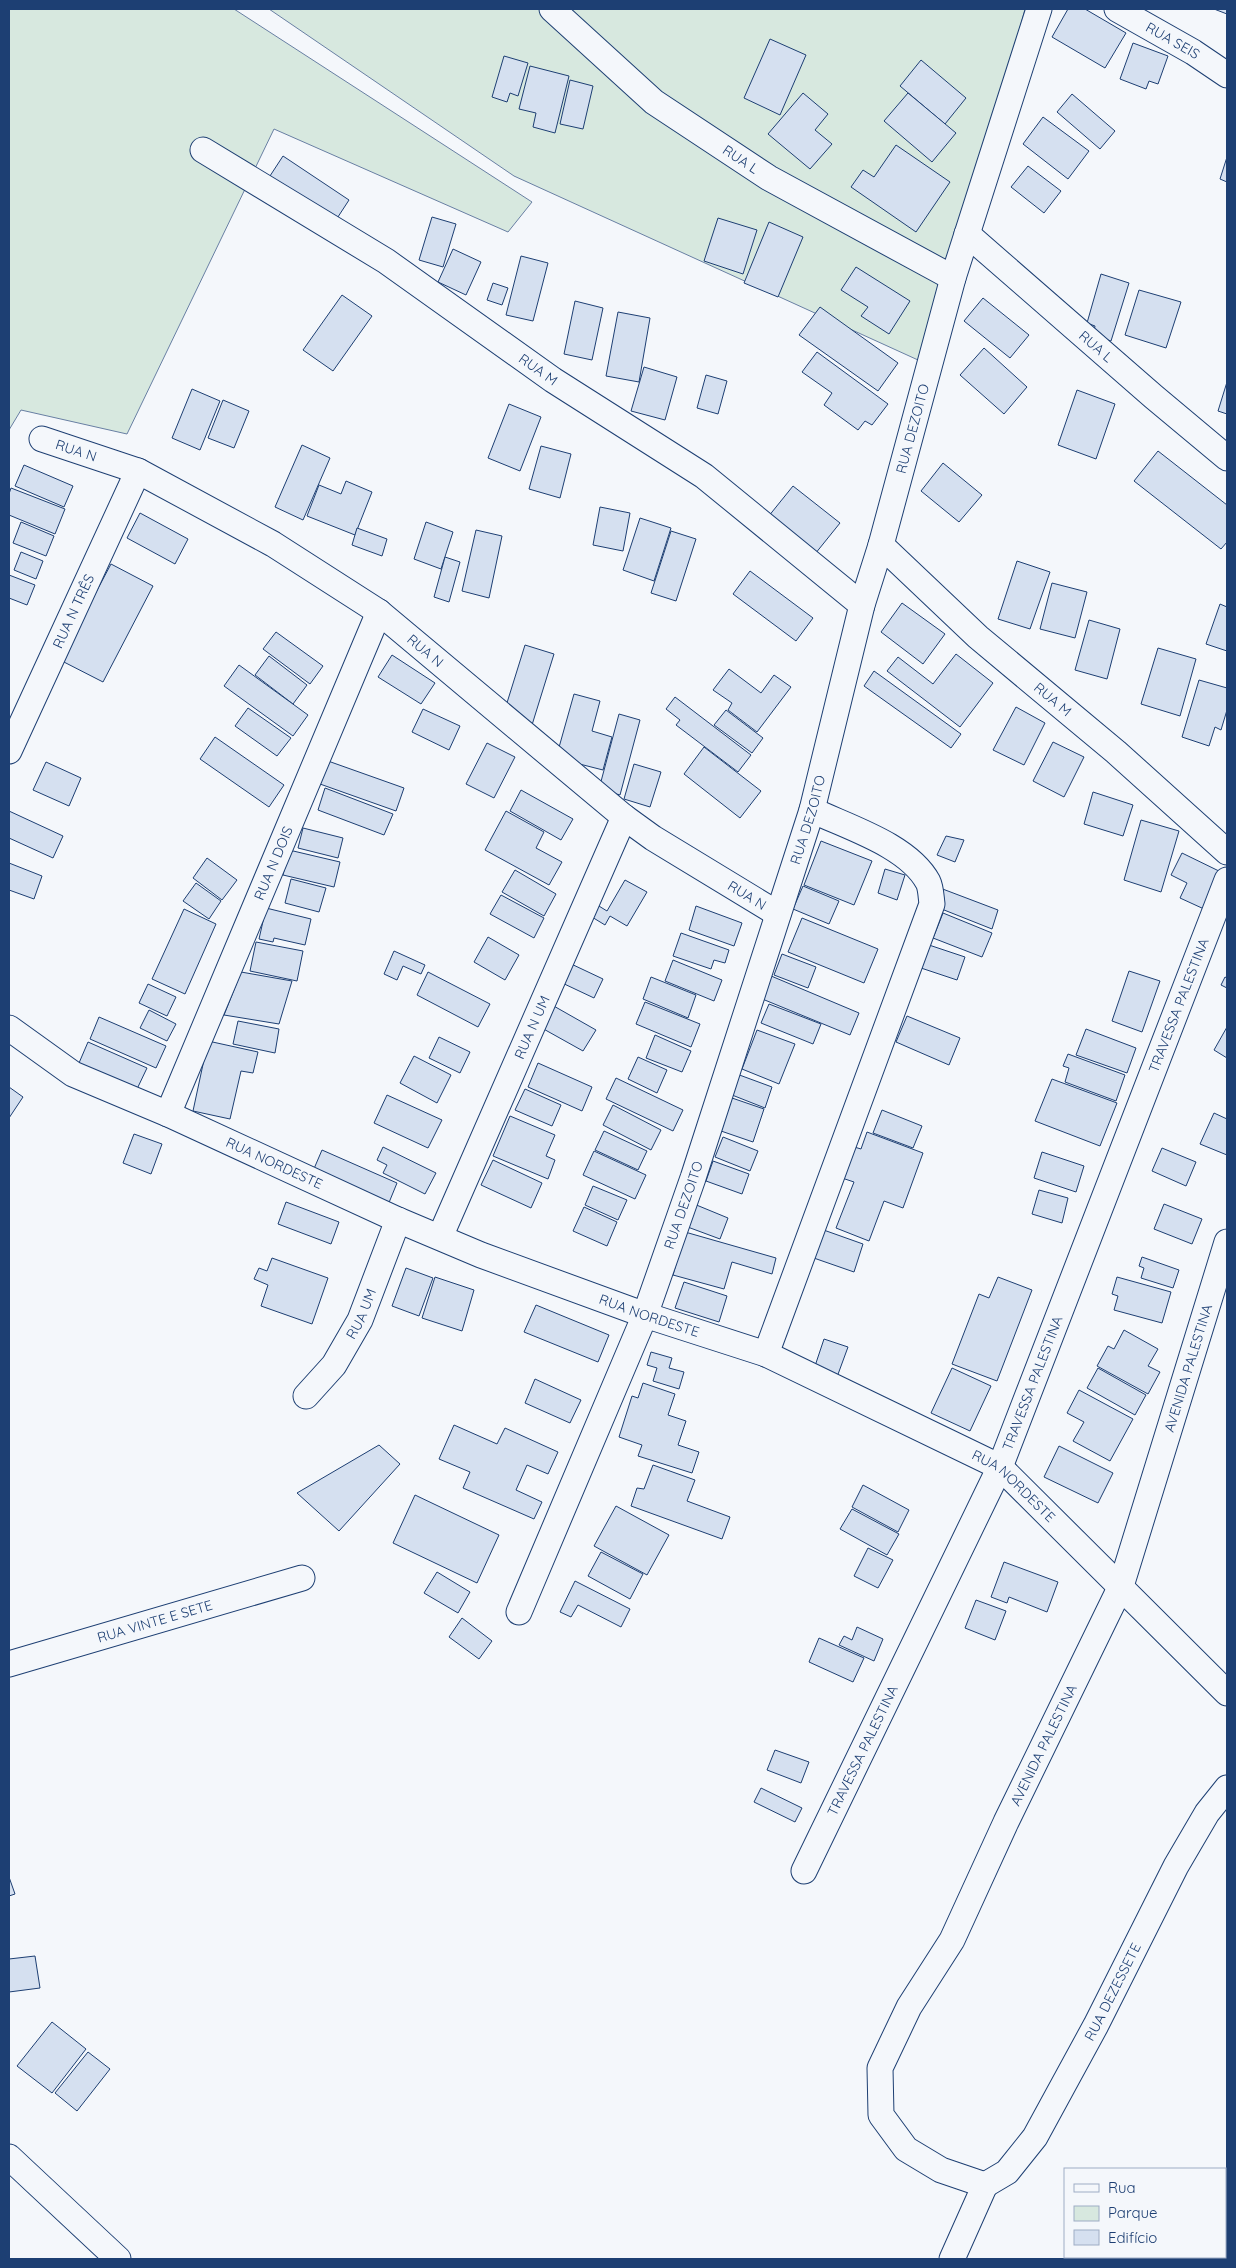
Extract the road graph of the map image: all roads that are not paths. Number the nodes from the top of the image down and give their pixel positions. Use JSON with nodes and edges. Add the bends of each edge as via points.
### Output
{"nodes":[{"id":1,"x":552,"y":9,"type":"edge"},
{"id":2,"x":1039,"y":9,"type":"edge"},
{"id":3,"x":1117,"y":9,"type":"edge"},
{"id":4,"x":1227,"y":75,"type":"edge"},
{"id":5,"x":202,"y":150,"type":"dead end"},
{"id":6,"x":967,"y":234,"type":"junction"},
{"id":7,"x":953,"y":278,"type":"junction"},
{"id":8,"x":42,"y":438,"type":"dead end"},
{"id":9,"x":1227,"y":458,"type":"edge"},
{"id":10,"x":138,"y":470,"type":"junction"},
{"id":11,"x":881,"y":545,"type":"junction"},
{"id":12,"x":862,"y":605,"type":"junction"},
{"id":13,"x":378,"y":612,"type":"junction"},
{"id":14,"x":9,"y":751,"type":"edge"},
{"id":15,"x":812,"y":810,"type":"junction"},
{"id":16,"x":624,"y":817,"type":"junction"},
{"id":17,"x":1227,"y":852,"type":"edge"},
{"id":18,"x":1227,"y":880,"type":"edge"},
{"id":19,"x":778,"y":914,"type":"junction"},
{"id":20,"x":9,"y":1028,"type":"edge"},
{"id":21,"x":168,"y":1114,"type":"junction"},
{"id":22,"x":398,"y":1220,"type":"junction"},
{"id":23,"x":440,"y":1237,"type":"junction"},
{"id":24,"x":1227,"y":1242,"type":"edge"},
{"id":25,"x":645,"y":1315,"type":"junction"},
{"id":26,"x":766,"y":1354,"type":"junction"},
{"id":27,"x":306,"y":1396,"type":"dead end"},
{"id":28,"x":1000,"y":1467,"type":"junction"},
{"id":29,"x":302,"y":1578,"type":"dead end"},
{"id":30,"x":1120,"y":1586,"type":"junction"},
{"id":31,"x":519,"y":1612,"type":"dead end"},
{"id":32,"x":9,"y":1664,"type":"edge"},
{"id":33,"x":1227,"y":1693,"type":"edge"},
{"id":34,"x":1227,"y":1788,"type":"edge"},
{"id":35,"x":804,"y":1871,"type":"dead end"},
{"id":36,"x":9,"y":2157,"type":"edge"},
{"id":37,"x":985,"y":2185,"type":"junction"},
{"id":38,"x":118,"y":2259,"type":"edge"},
{"id":39,"x":952,"y":2259,"type":"edge"}],
"edges":[{"from":1,"to":7,"type":"street","name":"RUA L","via":[[663,107],[769,178]]},
{"from":2,"to":6,"type":"street","name":"RUA DEZOITO"},
{"from":3,"to":4,"type":"street","name":"RUA SEIS"},
{"from":5,"to":12,"type":"street","name":"RUA M","via":[[386,261],[553,380],[704,476]]},
{"from":6,"to":7,"type":"street","name":"RUA DEZOITO"},
{"from":6,"to":9,"type":"street","name":"RUA L"},
{"from":7,"to":11,"type":"street","name":"RUA DEZOITO"},
{"from":8,"to":10,"type":"street","name":"RUA N"},
{"from":10,"to":13,"type":"street","name":"RUA N","via":[[274,544]]},
{"from":10,"to":14,"type":"street","name":"RUA N TRÊS"},
{"from":11,"to":12,"type":"street","name":"RUA DEZOITO"},
{"from":11,"to":17,"type":"street","name":"RUA M","via":[[978,637],[1116,752]]},
{"from":12,"to":15,"type":"street","name":"RUA DEZOITO"},
{"from":13,"to":16,"type":"street","name":"RUA N"},
{"from":13,"to":21,"type":"street","name":"RUA N DOIS"},
{"from":15,"to":19,"type":"street","name":"RUA DEZOITO"},
{"from":15,"to":26,"type":"street","via":[[893,848],[915,864],[929,883],[932,904]]},
{"from":16,"to":19,"type":"street","name":"RUA N"},
{"from":16,"to":23,"type":"street","name":"RUA N UM"},
{"from":18,"to":28,"type":"street","name":"TRAVESSA PALESTINA"},
{"from":19,"to":25,"type":"street","name":"RUA DEZOITO"},
{"from":20,"to":21,"type":"street","name":"RUA NORDESTE","via":[[73,1074]]},
{"from":21,"to":22,"type":"street","name":"RUA NORDESTE"},
{"from":22,"to":23,"type":"street","name":"RUA NORDESTE"},
{"from":22,"to":27,"type":"street","name":"RUA UM","via":[[360,1320],[334,1365]]},
{"from":23,"to":25,"type":"street","name":"RUA NORDESTE"},
{"from":24,"to":30,"type":"street","name":"AVENIDA PALESTINA"},
{"from":25,"to":26,"type":"street","name":"RUA NORDESTE"},
{"from":25,"to":31,"type":"street","name":"RUA DEZOITO"},
{"from":26,"to":28,"type":"street","name":"RUA NORDESTE"},
{"from":28,"to":30,"type":"street","name":"RUA NORDESTE"},
{"from":28,"to":35,"type":"street","name":"TRAVESSA PALESTINA"},
{"from":29,"to":32,"type":"street","name":"RUA VINTE E SETE"},
{"from":30,"to":33,"type":"street","name":"RUA NORDESTE"},
{"from":30,"to":37,"type":"street","name":"AVENIDA PALESTINA","via":[[952,1940],[908,2007],[880,2068],[881,2115],[906,2149],[941,2170]]},
{"from":34,"to":37,"type":"street","name":"RUA DEZESSETE","via":[[1207,1813],[1176,1866],[1096,2025],[1034,2137],[1007,2172]]},
{"from":36,"to":38,"type":"street"},
{"from":37,"to":39,"type":"street"}]}
